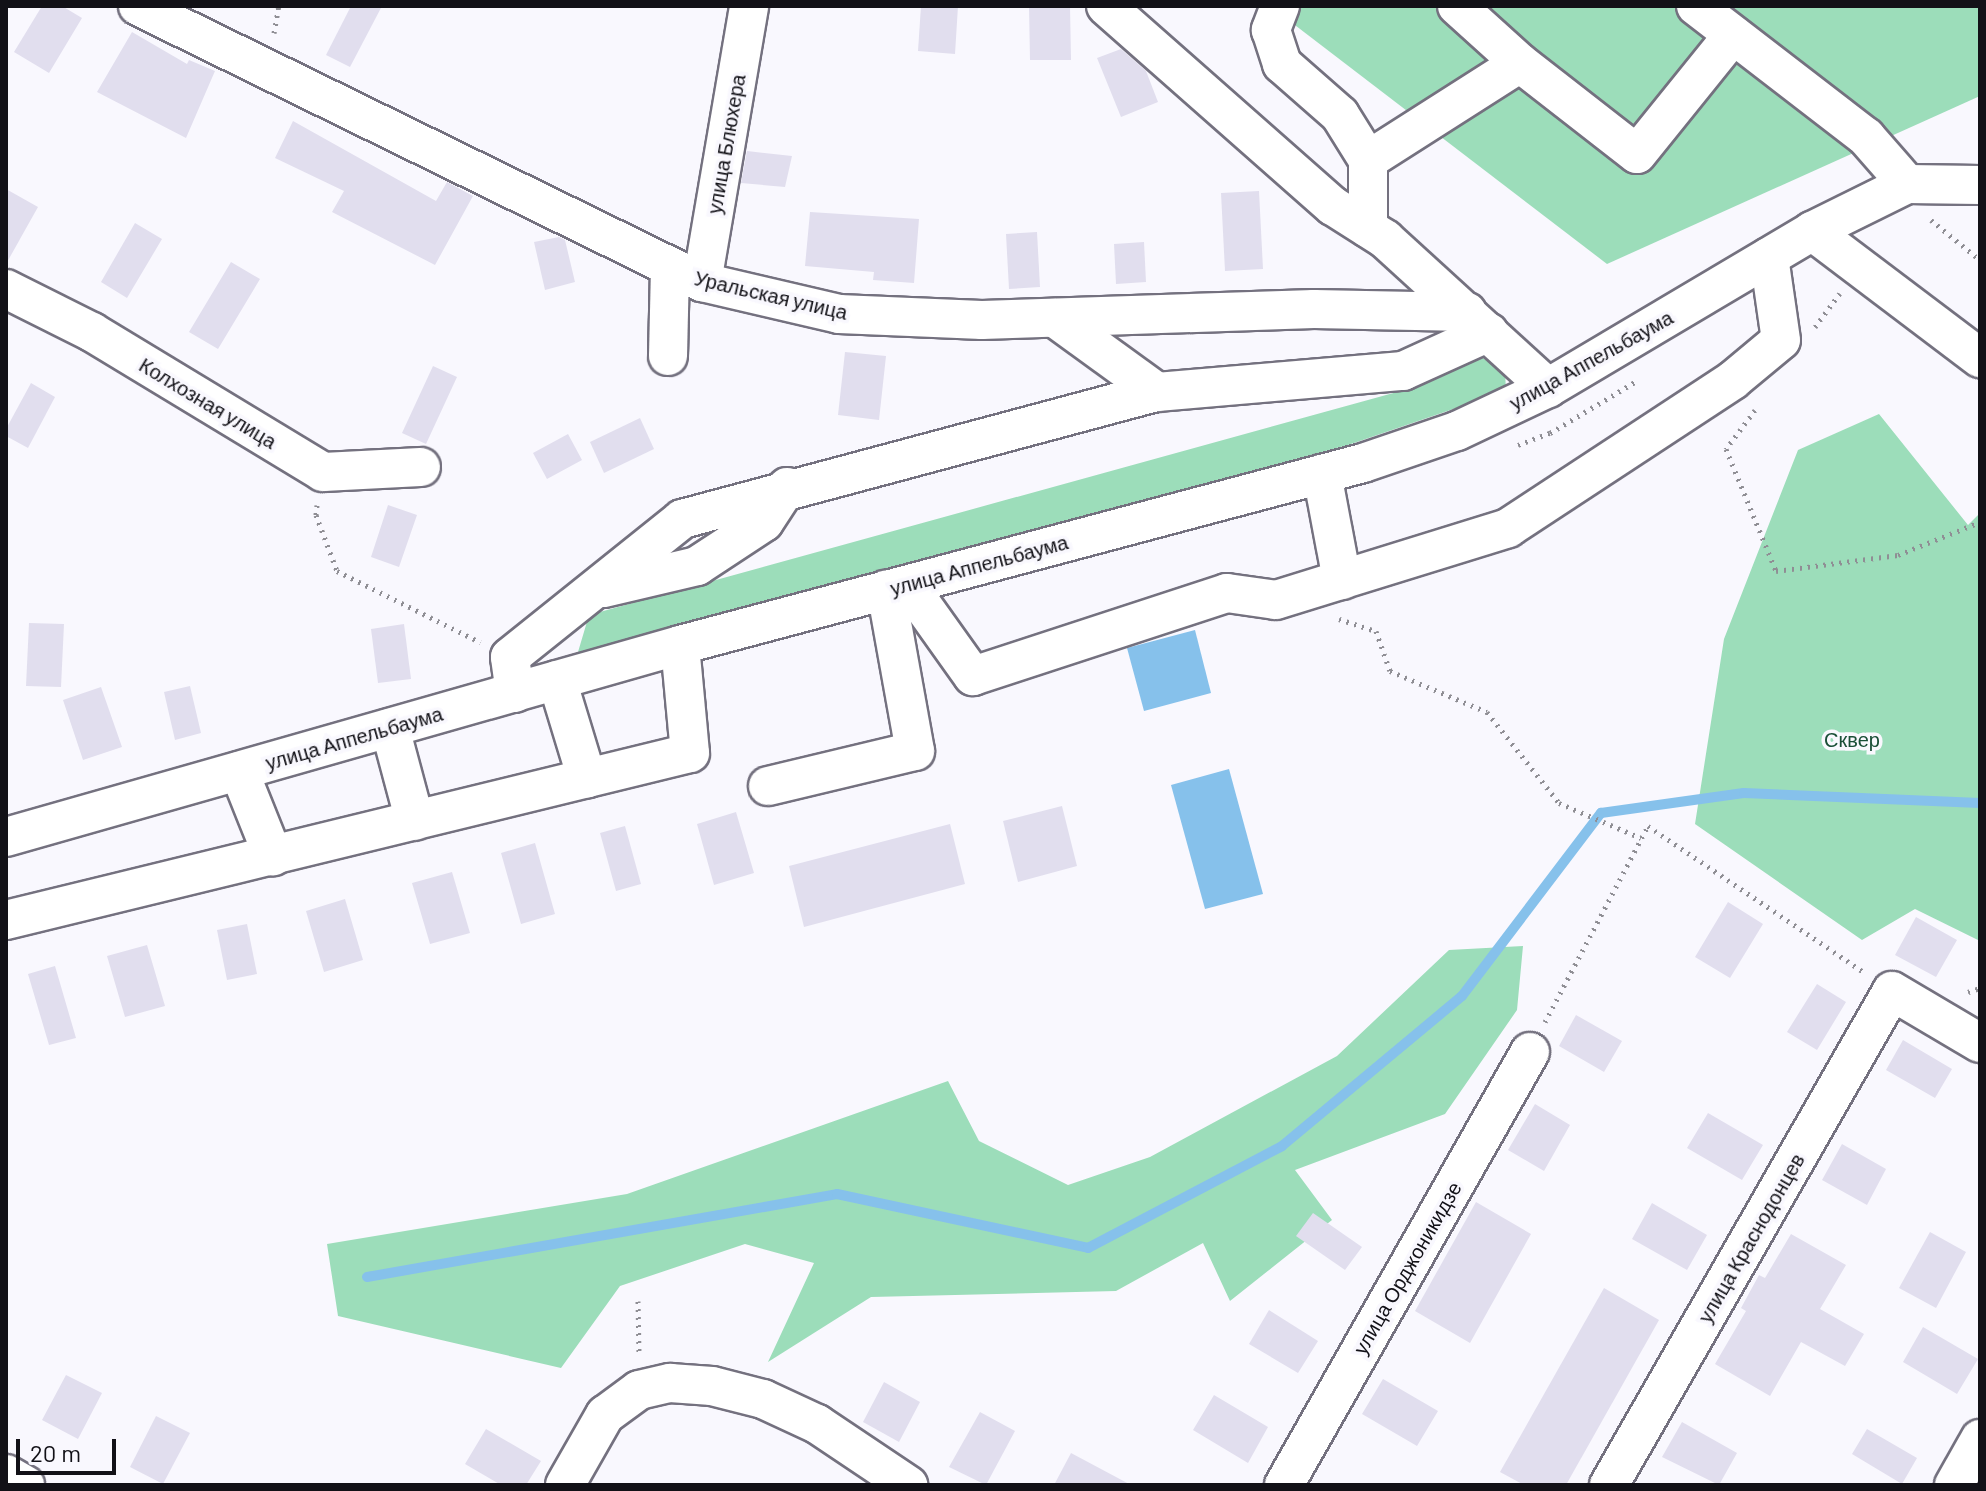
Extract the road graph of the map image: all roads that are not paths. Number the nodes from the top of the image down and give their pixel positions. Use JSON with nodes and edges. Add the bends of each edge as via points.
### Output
{"nodes":[{"id":1,"x":138,"y":6,"type":"edge"},
{"id":2,"x":749,"y":6,"type":"edge"},
{"id":3,"x":1106,"y":6,"type":"edge"},
{"id":4,"x":1280,"y":6,"type":"edge"},
{"id":5,"x":1457,"y":6,"type":"edge"},
{"id":6,"x":1696,"y":6,"type":"edge"},
{"id":7,"x":1733,"y":35,"type":"junction"},
{"id":8,"x":1520,"y":63,"type":"junction"},
{"id":9,"x":1368,"y":160,"type":"junction"},
{"id":10,"x":1907,"y":184,"type":"junction"},
{"id":11,"x":1980,"y":185,"type":"edge"},
{"id":12,"x":1368,"y":228,"type":"junction"},
{"id":13,"x":1812,"y":231,"type":"junction"},
{"id":14,"x":1769,"y":257,"type":"junction"},
{"id":15,"x":686,"y":275,"type":"junction"},
{"id":16,"x":6,"y":289,"type":"edge"},
{"id":17,"x":1055,"y":318,"type":"junction"},
{"id":18,"x":1478,"y":322,"type":"junction"},
{"id":19,"x":668,"y":356,"type":"dead end"},
{"id":20,"x":1980,"y":358,"type":"edge"},
{"id":21,"x":1548,"y":388,"type":"junction"},
{"id":22,"x":1157,"y":392,"type":"junction"},
{"id":23,"x":421,"y":467,"type":"dead end"},
{"id":24,"x":1322,"y":474,"type":"junction"},
{"id":25,"x":1342,"y":580,"type":"junction"},
{"id":26,"x":897,"y":587,"type":"junction"},
{"id":27,"x":680,"y":645,"type":"junction"},
{"id":28,"x":513,"y":675,"type":"junction"},
{"id":29,"x":557,"y":680,"type":"junction"},
{"id":30,"x":390,"y":728,"type":"junction"},
{"id":31,"x":239,"y":771,"type":"junction"},
{"id":32,"x":587,"y":779,"type":"junction"},
{"id":33,"x":768,"y":786,"type":"dead end"},
{"id":34,"x":415,"y":821,"type":"junction"},
{"id":35,"x":6,"y":837,"type":"edge"},
{"id":36,"x":273,"y":856,"type":"junction"},
{"id":37,"x":6,"y":920,"type":"edge"},
{"id":38,"x":1980,"y":1043,"type":"edge"},
{"id":39,"x":1530,"y":1052,"type":"road end"},
{"id":40,"x":1980,"y":1439,"type":"edge"},
{"id":41,"x":6,"y":1474,"type":"edge"},
{"id":42,"x":25,"y":1485,"type":"edge"},
{"id":43,"x":565,"y":1485,"type":"edge"},
{"id":44,"x":908,"y":1485,"type":"edge"},
{"id":45,"x":1284,"y":1485,"type":"edge"},
{"id":46,"x":1609,"y":1485,"type":"edge"},
{"id":47,"x":1954,"y":1485,"type":"edge"}],
"edges":[{"from":1,"to":15,"type":"street","name":"Уральская улица"},
{"from":2,"to":15,"type":"street","name":"улица Блюхера"},
{"from":3,"to":12,"type":"street","via":[[1333,206]]},
{"from":4,"to":9,"type":"street","via":[[1271,30],[1282,64],[1340,115]]},
{"from":5,"to":8,"type":"street"},
{"from":6,"to":7,"type":"street"},
{"from":7,"to":8,"type":"street","via":[[1637,154]]},
{"from":7,"to":10,"type":"street","via":[[1866,137]]},
{"from":8,"to":9,"type":"street"},
{"from":9,"to":12,"type":"street"},
{"from":10,"to":11,"type":"street"},
{"from":10,"to":13,"type":"street","name":"улица Аппельбаума"},
{"from":12,"to":18,"type":"street"},
{"from":13,"to":14,"type":"street","name":"улица Аппельбаума"},
{"from":13,"to":20,"type":"street"},
{"from":14,"to":21,"type":"street","name":"улица Аппельбаума"},
{"from":14,"to":25,"type":"street","via":[[1781,340],[1733,380],[1508,528]]},
{"from":15,"to":17,"type":"street","name":"Уральская улица","via":[[839,314]]},
{"from":15,"to":19,"type":"street","name":"улица Блюхера"},
{"from":16,"to":23,"type":"street","name":"Колхозная улица","via":[[92,332],[323,472]]},
{"from":17,"to":18,"type":"street","name":"Уральская улица","via":[[1314,309]]},
{"from":17,"to":22,"type":"street"},
{"from":18,"to":21,"type":"street"},
{"from":18,"to":22,"type":"street","via":[[1403,371]]},
{"from":21,"to":24,"type":"street","name":"улица Аппельбаума","via":[[1457,431]]},
{"from":22,"to":28,"type":"street","via":[[682,519],[593,590]]},
{"from":24,"to":25,"type":"street"},
{"from":24,"to":26,"type":"street","name":"улица Аппельбаума"},
{"from":25,"to":26,"type":"street","via":[[1276,600],[1227,593],[973,676]]},
{"from":26,"to":27,"type":"street","name":"улица Аппельбаума"},
{"from":26,"to":33,"type":"street","via":[[915,751]]},
{"from":27,"to":29,"type":"street","name":"улица Аппельбаума"},
{"from":27,"to":32,"type":"street","via":[[690,753]]},
{"from":28,"to":29,"type":"street","name":"улица Аппельбаума"},
{"from":28,"to":30,"type":"street","name":"улица Аппельбаума"},
{"from":29,"to":32,"type":"street"},
{"from":30,"to":31,"type":"street","name":"улица Аппельбаума"},
{"from":30,"to":34,"type":"street"},
{"from":31,"to":35,"type":"street","name":"улица Аппельбаума"},
{"from":31,"to":36,"type":"street"},
{"from":32,"to":34,"type":"street"},
{"from":34,"to":36,"type":"street"},
{"from":36,"to":37,"type":"street"},
{"from":38,"to":46,"type":"street","name":"улица Краснодонцев","via":[[1892,991]]},
{"from":39,"to":45,"type":"street","name":"улица Орджоникидзе"},
{"from":40,"to":47,"type":"street"},
{"from":41,"to":42,"type":"street"},
{"from":43,"to":44,"type":"street","via":[[605,1415],[639,1390],[670,1383],[712,1386],[763,1399],[817,1424]]}]}
